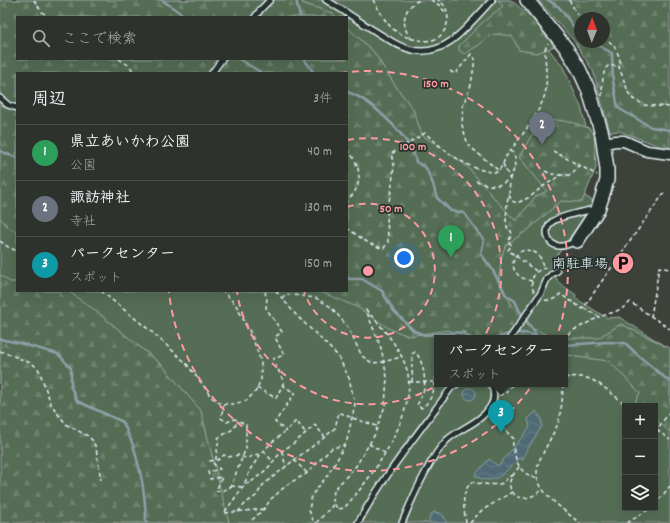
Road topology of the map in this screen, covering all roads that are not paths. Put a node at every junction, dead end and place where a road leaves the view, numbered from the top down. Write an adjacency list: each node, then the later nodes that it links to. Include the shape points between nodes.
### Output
1 (270, 0): 5 (lane)
2 (326, 0): 3 (lane, via 403,48 428,51 441,47 458,36)
3 (492, 0)
4 (527, 0): 10 (street, via 574,59 589,91)
5 (256, 16)
6 (221, 60): 7 (lane)
7 (213, 72)
8 (0, 98): 9 (lane)
9 (16, 108)
10 (603, 143): 11 (street, via 624,141 647,152); 12 (street, via 607,180)
11 (670, 154)
12 (598, 208): 13 (street); 13 (lane, via 566,216 549,224 547,236 553,245 560,247)
13 (576, 241)
14 (557, 271): 15 (lane, via 547,279 539,297)
15 (512, 335)
16 (452, 387): 18 (lane, via 383,481)
17 (492, 387): 19 (lane, via 494,397 485,414 447,440 434,455 411,499)
18 (358, 523)
19 (402, 523)

